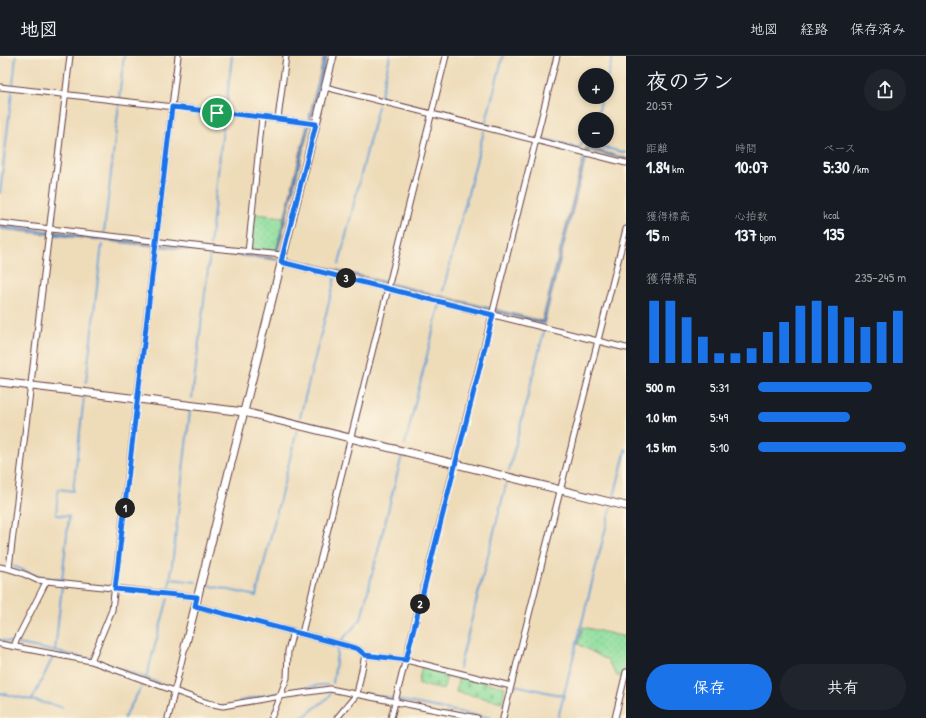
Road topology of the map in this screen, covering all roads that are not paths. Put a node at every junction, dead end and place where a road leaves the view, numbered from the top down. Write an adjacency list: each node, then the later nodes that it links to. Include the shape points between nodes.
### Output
1 (70, 56): 9 (street)
2 (178, 56): 10 (street)
3 (286, 56): 13 (street)
4 (333, 56): 8 (street)
5 (446, 56): 11 (street)
6 (557, 56): 15 (street)
7 (0, 87): 9 (street)
8 (325, 88): 11 (street); 14 (street)
9 (65, 94): 10 (street); 19 (street)
10 (172, 107): 12 (street); 20 (street)
11 (431, 115): 15 (street); 23 (street)
12 (262, 118): 13 (street); 21 (street)
13 (278, 119): 14 (street)
14 (311, 124): 22 (street)
15 (536, 141): 16 (street); 24 (street)
16 (626, 163)
17 (0, 223): 19 (street)
18 (626, 229): 25 (street)
19 (50, 232): 20 (street); 28 (street)
20 (156, 244): 21 (street); 29 (street)
21 (248, 252): 22 (street)
22 (282, 258): 23 (street); 30 (street)
23 (389, 286): 24 (street); 31 (street)
24 (493, 312): 25 (street); 32 (street)
25 (598, 341): 26 (street); 33 (street)
26 (626, 348)
27 (0, 382): 28 (street)
28 (31, 386): 29 (street); 36 (street)
29 (138, 399): 30 (street); 38 (street)
30 (244, 412): 31 (street); 39 (street)
31 (350, 438): 32 (street); 42 (street)
32 (455, 463): 33 (street); 48 (street)
33 (561, 490): 34 (street); 50 (street)
34 (626, 506)
35 (0, 567): 36 (street)
36 (9, 568): 37 (street)
37 (46, 582): 38 (street); 44 (street)
38 (115, 589): 39 (street); 47 (street, via 112,610)
39 (197, 597): 40 (street)
40 (195, 606): 41 (street); 45 (street)
41 (293, 631): 42 (street); 53 (street, via 288,651 287,678)
42 (302, 633): 46 (street, via 358,649)
43 (0, 644): 44 (street)
44 (15, 644): 47 (street)
45 (185, 647): 51 (street)
46 (365, 655): 48 (street); 52 (street)
47 (92, 659): 51 (street)
48 (406, 660): 50 (street); 54 (street)
49 (626, 672): 61 (street)
50 (511, 686): 60 (street)
51 (174, 691): 53 (street, via 223,706); 55 (street)
52 (357, 694): 53 (street, via 330,689); 54 (street); 57 (street)
53 (280, 696): 56 (street)
54 (396, 702): 58 (street); 59 (street)
55 (168, 718)
56 (271, 718)
57 (337, 718)
58 (392, 718)
59 (477, 718)
60 (503, 718)
61 (615, 718)

